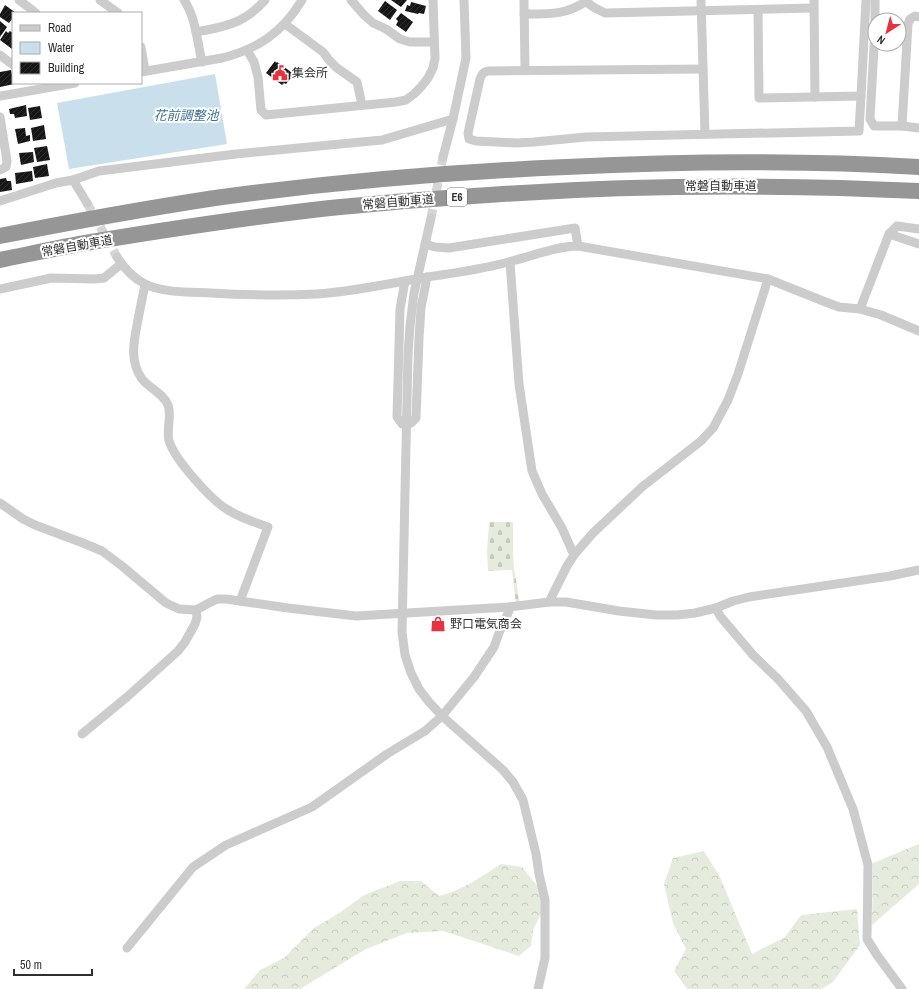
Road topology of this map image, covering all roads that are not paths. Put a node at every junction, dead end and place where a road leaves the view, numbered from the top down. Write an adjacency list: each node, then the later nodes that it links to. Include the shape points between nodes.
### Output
1 (19, 0): 17 (street)
2 (100, 0): 18 (street)
3 (184, 0): 22 (street)
4 (265, 0): 22 (street, via 240,20 220,28)
5 (302, 0): 21 (street)
6 (352, 0): 23 (street, via 373,23 400,39 410,42)
7 (433, 0): 23 (street)
8 (464, 0): 39 (street, via 466,58)
9 (524, 0): 19 (street)
10 (701, 0): 16 (street)
11 (866, 0): 35 (street)
12 (875, 0): 40 (street, via 870,119 874,126)
13 (587, 1): 16 (street, via 605,13); 19 (street, via 573,9 556,13)
14 (814, 4): 15 (street); 36 (street)
15 (758, 10): 16 (street); 36 (street, via 759,98)
16 (702, 11): 29 (street)
17 (35, 12)
18 (117, 12)
19 (524, 14): 30 (street)
20 (919, 17): 40 (street, via 910,19 908,24)
21 (285, 24): 24 (street, via 270,37); 37 (street, via 323,52 337,68 357,82)
22 (196, 32): 27 (street)
23 (434, 42): 37 (street, via 433,68 414,94 406,100)
24 (248, 50): 27 (street); 37 (street, via 258,77 261,110 266,115)
25 (0, 55): 28 (street)
26 (142, 60): 31 (street)
27 (202, 62): 31 (street)
28 (12, 64)
29 (703, 69): 30 (street); 42 (street)
30 (525, 70): 42 (street, via 488,71 482,74 468,133 469,139 517,143 586,137)
31 (143, 72)
32 (64, 84): 33 (street)
33 (22, 88): 34 (street)
34 (0, 96)
35 (861, 96): 36 (street); 42 (street, via 859,131)
36 (814, 97)
37 (362, 105)
38 (0, 117): 45 (street, via 7,160 6,166)
39 (453, 119): 43 (street); 46 (street, via 382,140 176,161 99,171)
40 (902, 126): 41 (street)
41 (919, 128)
42 (705, 134)
43 (443, 157)
44 (919, 167): 53 (highway, 常磐自動車道 / E6, via 719,162 436,174 215,198)
45 (0, 170)
46 (73, 180): 48 (street); 49 (street)
47 (919, 191): 57 (highway, 常磐自動車道 / E6, via 711,186 514,193 427,199 331,208 211,224 89,242)
48 (0, 201)
49 (87, 203)
50 (431, 218): 54 (street)
51 (919, 229): 52 (street, via 898,226)
52 (888, 234): 55 (street); 64 (street)
53 (0, 236)
54 (425, 244): 56 (street, via 449,248 575,228); 66 (street, via 412,307)
55 (919, 244)
56 (578, 246): 58 (street, via 567,246); 60 (street)
57 (0, 260)
58 (510, 262): 59 (street); 68 (street, via 519,384 532,471)
59 (427, 277): 61 (street, bridge); 66 (street, via 418,338 416,418)
60 (768, 279): 64 (street, via 823,301); 68 (street, via 731,393 713,428 696,446 642,487 593,533)
61 (405, 281): 62 (street, via 319,294 279,295 182,292); 66 (street, via 400,309 397,416 402,424)
62 (145, 284): 63 (street, via 119,261 104,278 51,278); 70 (street, via 134,344 134,358 142,378 168,405 169,440 174,452 213,498 228,510 268,527)
63 (0, 289)
64 (860, 309): 65 (street)
65 (919, 331)
66 (406, 424): 75 (street)
67 (0, 503): 74 (street, via 35,525 102,551 173,607)
68 (574, 555): 71 (street)
69 (919, 570): 73 (street, via 749,597)
70 (240, 601): 74 (street, via 217,600); 75 (street, via 356,616)
71 (550, 602): 72 (street); 73 (street, via 656,615 695,613)
72 (509, 608): 75 (street); 76 (street, via 494,647 474,677)
73 (716, 608): 80 (street, via 753,655 806,711 827,747 853,809 868,864 867,939)
74 (196, 610): 77 (street, via 195,624 178,651)
75 (402, 614): 76 (street, via 405,655 411,673 419,689)
76 (442, 716): 78 (street, via 425,731 387,754 312,807 226,845 193,867); 79 (street, via 503,770 523,800 545,900 545,958)
77 (82, 734)
78 (127, 948)
79 (538, 989)
80 (902, 989)

